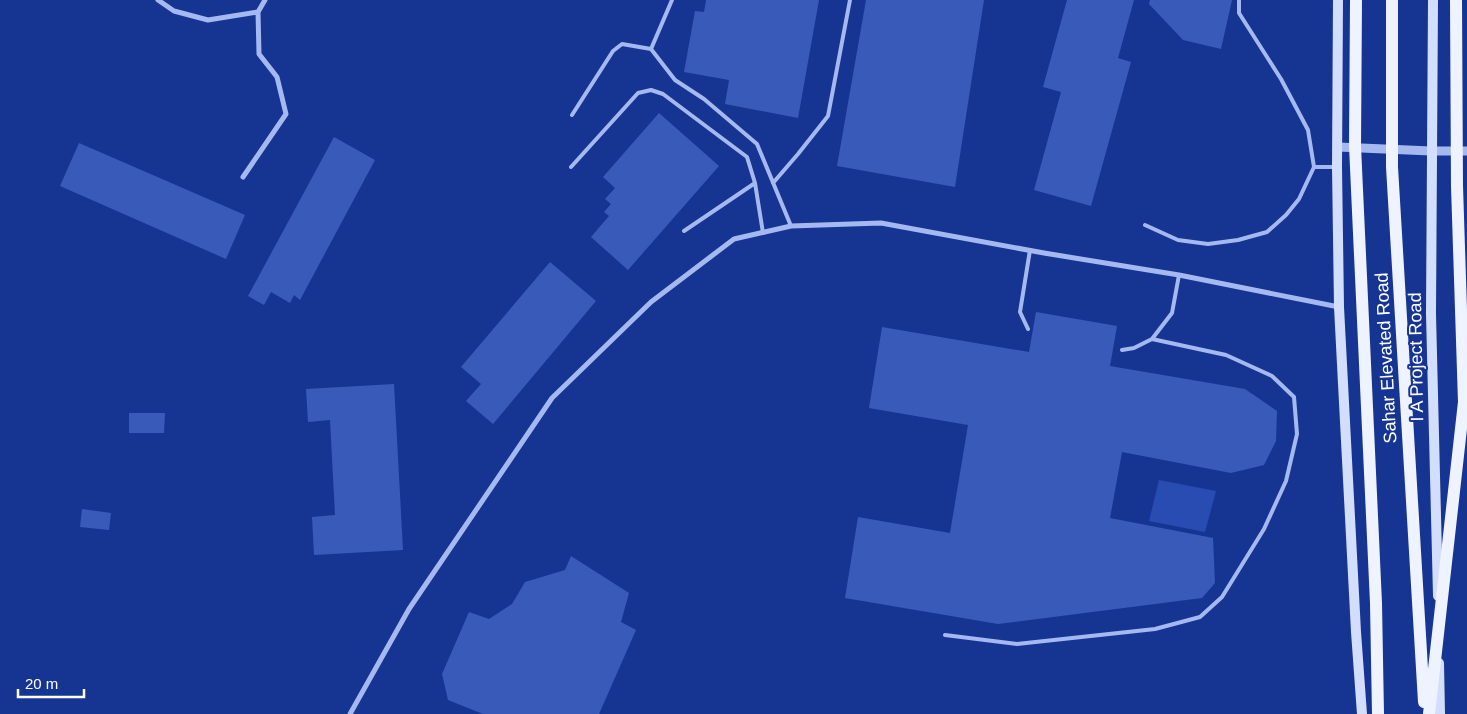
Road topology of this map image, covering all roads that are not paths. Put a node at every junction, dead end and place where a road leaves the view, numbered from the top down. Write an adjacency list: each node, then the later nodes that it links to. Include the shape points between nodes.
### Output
1 (158, 0): 11 (street, via 174,12 208,20)
2 (265, 0): 11 (street)
3 (672, 0): 12 (lane)
4 (850, 0): 22 (lane, via 828,116)
5 (1239, 0): 18 (lane, via 1239,12 1308,130)
6 (1338, 0): 14 (main road)
7 (1356, 0): 36 (main road, Sahar Elevated Road, bridge, via 1354,146)
8 (1392, 0): 37 (main road, Sahar Elevated Road, bridge, via 1392,167)
9 (1432, 0): 15 (main road, I A Project Road)
10 (1456, 0): 38 (main road, bridge, via 1464,402)
11 (258, 12): 20 (street, via 259,54 277,77 286,114)
12 (651, 49): 13 (lane, via 622,44 613,51); 22 (lane, via 675,80 704,99 757,144)
13 (572, 115)
14 (1338, 147): 15 (street); 19 (main road)
15 (1431, 151): 16 (street); 39 (main road, I A Project Road, via 1431,314)
16 (1467, 151)
17 (571, 167): 21 (lane, via 638,92 651,90 663,94 747,157)
18 (1314, 167): 19 (lane); 23 (lane, via 1299,199 1267,232 1208,244 1178,240)
19 (1337, 167): 29 (main road)
20 (243, 176)
21 (755, 183): 25 (lane); 26 (lane)
22 (773, 183): 24 (lane)
23 (1145, 225)
24 (791, 226): 26 (street); 27 (street, via 881,223)
25 (684, 231)
26 (763, 232): 34 (street, via 734,239 651,302 552,398 409,609)
27 (1030, 250): 28 (street); 30 (lane, via 1020,312)
28 (1179, 275): 29 (street); 31 (lane, via 1172,313)
29 (1339, 307): 35 (main road)
30 (1028, 330)
31 (1152, 339): 32 (lane); 33 (lane, via 1226,355 1272,376 1294,397 1297,434 1286,482 1264,529 1222,597 1200,617 1156,629 1017,644)
32 (1122, 350)
33 (945, 635)
34 (350, 714)
35 (1362, 714)
36 (1378, 714)
37 (1425, 714)
38 (1429, 714)
39 (1440, 714)

